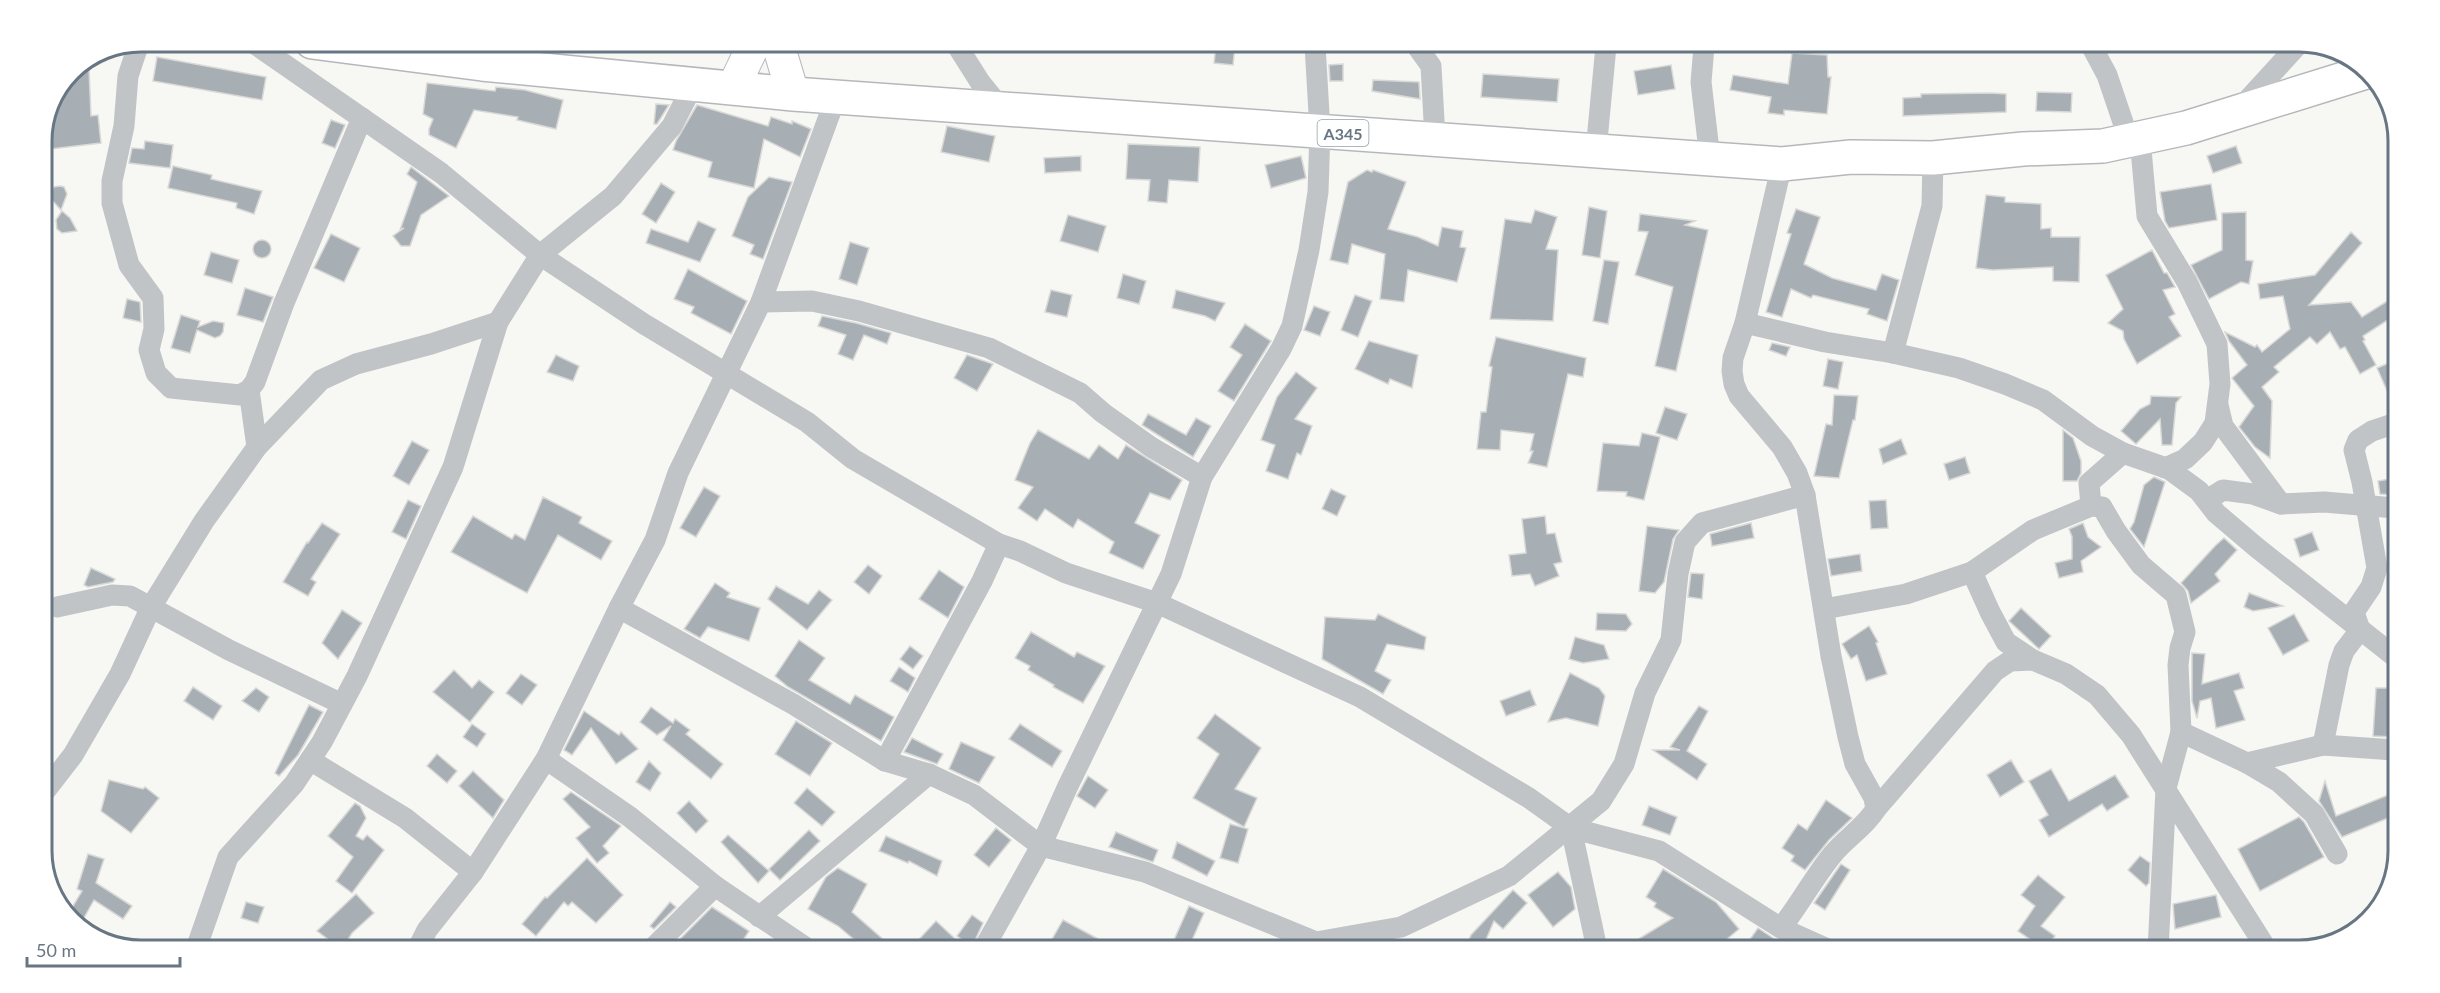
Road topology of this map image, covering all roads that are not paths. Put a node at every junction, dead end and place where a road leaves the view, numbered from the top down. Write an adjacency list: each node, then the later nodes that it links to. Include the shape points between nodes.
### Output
1 (266, 52): 21 (street)
2 (454, 52): 13 (highway, A345)
3 (750, 52): 16 (main road)
4 (780, 52): 17 (main road)
5 (961, 52): 19 (street)
6 (1315, 52): 22 (street)
7 (1421, 52): 23 (street, via 1431,66)
8 (1605, 52): 25 (street)
9 (1704, 52): 27 (street, via 1701,82)
10 (2095, 52): 24 (street)
11 (2291, 52): 20 (street)
12 (136, 53): 35 (street, via 128,76 112,203 129,266 153,298 154,329 149,350 156,373 171,388 240,394)
13 (482, 54): 15 (highway, A345)
14 (2357, 75): 20 (highway, A345)
15 (693, 85): 16 (highway, A345); 29 (street, via 672,126 613,196)
16 (733, 88): 17 (highway, A345)
17 (793, 94): 18 (highway, A345)
18 (836, 97): 19 (highway, A345); 30 (street)
19 (1001, 108): 22 (highway, A345)
20 (2235, 113): 24 (highway, A345)
21 (362, 118): 29 (street, via 441,173); 35 (street)
22 (1320, 131): 23 (highway, A345); 41 (street, via 1318,192 1292,326)
23 (1435, 139): 25 (highway, A345)
24 (2134, 139): 26 (highway, A345, via 2103,146); 36 (street, via 2147,216 2187,282 2217,344)
25 (1596, 151): 27 (highway, A345)
26 (1933, 158): 28 (highway, A345, via 1851,157); 33 (street, via 1932,206)
27 (1710, 159): 28 (highway, A345)
28 (1782, 164): 32 (street)
29 (540, 255): 31 (street); 34 (street)
30 (761, 302): 34 (street); 41 (street, via 821,303 989,348 1080,393 1151,447)
31 (498, 322): 38 (street, via 356,364 321,380); 58 (street, via 453,467)
32 (1745, 322): 33 (street, via 1825,342); 42 (street, via 1733,358 1734,384 1739,396 1782,447)
33 (1893, 353): 39 (street, via 1959,368 2043,400)
34 (727, 375): 48 (street, via 807,422 852,459); 53 (street, via 678,473 655,540)
35 (249, 390): 38 (street)
36 (2217, 405): 40 (street, via 2215,423 2203,442 2185,459); 44 (street, via 2223,426)
37 (2387, 426): 45 (street, via 2358,440 2354,450)
38 (257, 447): 52 (street, via 204,521)
39 (2123, 453): 40 (street); 46 (street, via 2089,483)
40 (2165, 468): 43 (street)
41 (1202, 477): 50 (street, via 1171,574)
42 (1805, 495): 54 (street); 70 (street, via 1702,523 1685,542 1671,640 1645,693 1624,764 1601,801)
43 (2207, 500): 44 (street, via 2223,490 2253,494); 55 (street, via 2256,548)
44 (2281, 504): 45 (street)
45 (2366, 505): 47 (street); 55 (street, via 2377,568 2371,587 2354,612)
46 (2091, 506): 49 (street, via 2033,530); 59 (street, via 2102,507 2141,565 2176,595 2186,632 2178,665)
47 (2388, 507)
48 (999, 544): 50 (street, via 1066,573); 64 (street)
49 (1972, 572): 54 (street, via 1906,594); 57 (street, via 2006,642)
50 (1157, 603): 70 (street, via 1360,697 1529,798); 71 (street)
51 (57, 607): 52 (street, via 121,594)
52 (151, 607): 58 (street); 67 (street, via 120,674 73,755)
53 (619, 608): 62 (street); 64 (street, via 793,704)
54 (1824, 609): 69 (street, via 1848,738 1855,765 1874,798)
55 (2360, 630): 56 (street); 60 (street, via 2339,665)
56 (2388, 651)
57 (2033, 660): 68 (street, via 2066,674 2097,695 2131,735); 69 (street, via 2010,661 1995,671)
58 (342, 704): 63 (street)
59 (2181, 732): 65 (street); 68 (street)
60 (2323, 745): 61 (street); 65 (street)
61 (2388, 750)
62 (546, 759): 73 (street); 74 (street, via 630,817)
63 (310, 760): 73 (street, via 405,818); 77 (street, via 294,784 228,857)
64 (885, 761): 66 (street)
65 (2247, 763): 72 (street, via 2279,782 2314,814)
66 (930, 774): 71 (street, via 974,795); 75 (street)
67 (53, 781)
68 (2166, 788): 85 (street); 86 (street)
69 (1876, 810): 76 (street, via 1833,854 1798,906)
70 (1570, 828): 76 (street, via 1659,851); 83 (street, via 1509,876 1401,927); 84 (street)
71 (1041, 846): 81 (street); 82 (street, via 1145,872)
72 (2337, 854)
73 (473, 872): 78 (street)
74 (715, 886): 75 (street); 79 (street)
75 (759, 917): 80 (street)
76 (1786, 936)
77 (199, 940)
78 (422, 940)
79 (661, 940)
80 (794, 940)
81 (988, 940)
82 (1301, 940)
83 (1342, 940)
84 (1595, 940)
85 (2159, 940)
86 (2261, 940)

